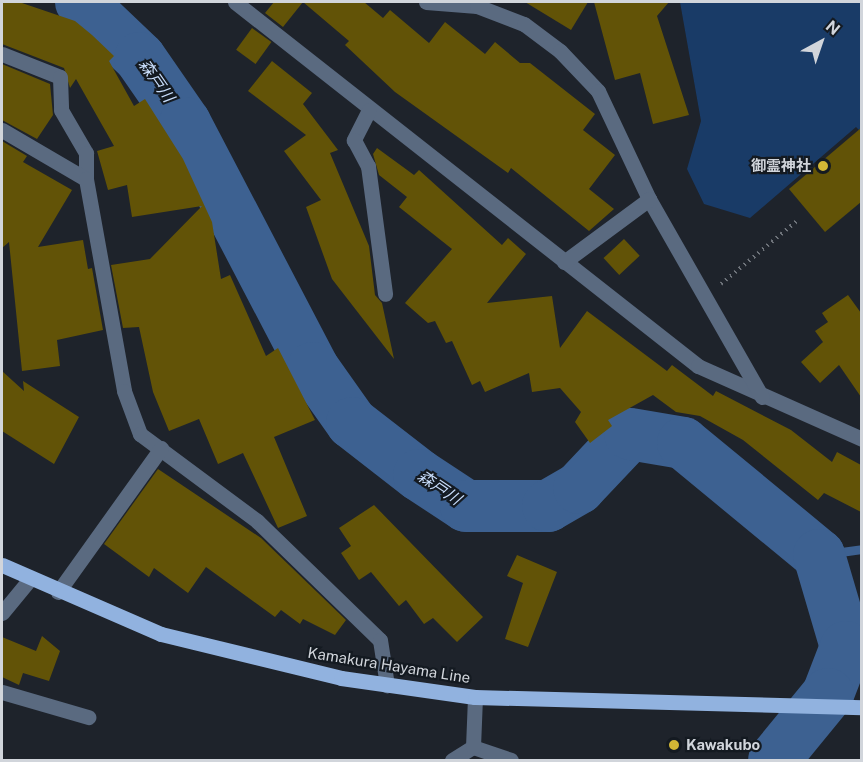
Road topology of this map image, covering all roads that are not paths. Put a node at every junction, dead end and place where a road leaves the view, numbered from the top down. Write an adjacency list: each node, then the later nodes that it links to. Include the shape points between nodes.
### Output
1 (235, 2): 4 (street)
2 (426, 2): 7 (street, via 477,6 524,24 560,51 598,91)
3 (2, 54): 6 (street, via 60,77 61,110 86,153)
4 (369, 110): 8 (street); 9 (street, via 354,140 368,166)
5 (2, 130): 6 (street)
6 (86, 179): 12 (street, via 124,391 140,434)
7 (649, 199): 8 (street); 10 (street)
8 (564, 262): 10 (street, via 698,366)
9 (386, 294)
10 (762, 397): 11 (street)
11 (861, 440)
12 (161, 448): 15 (street); 17 (street, via 257,521 380,640)
13 (2, 565): 14 (main road, Kamakura Hayama Line)
14 (30, 579): 15 (main road, Kamakura Hayama Line); 16 (street)
15 (58, 592): 17 (main road, Kamakura Hayama Line, via 231,655)
16 (2, 613)
17 (387, 685): 19 (main road, Kamakura Hayama Line)
18 (2, 692): 21 (street)
19 (475, 696): 20 (main road, Kamakura Hayama Line); 22 (street)
20 (861, 707)
21 (88, 717)
22 (473, 747): 23 (street); 24 (street)
23 (452, 760)
24 (511, 760)

